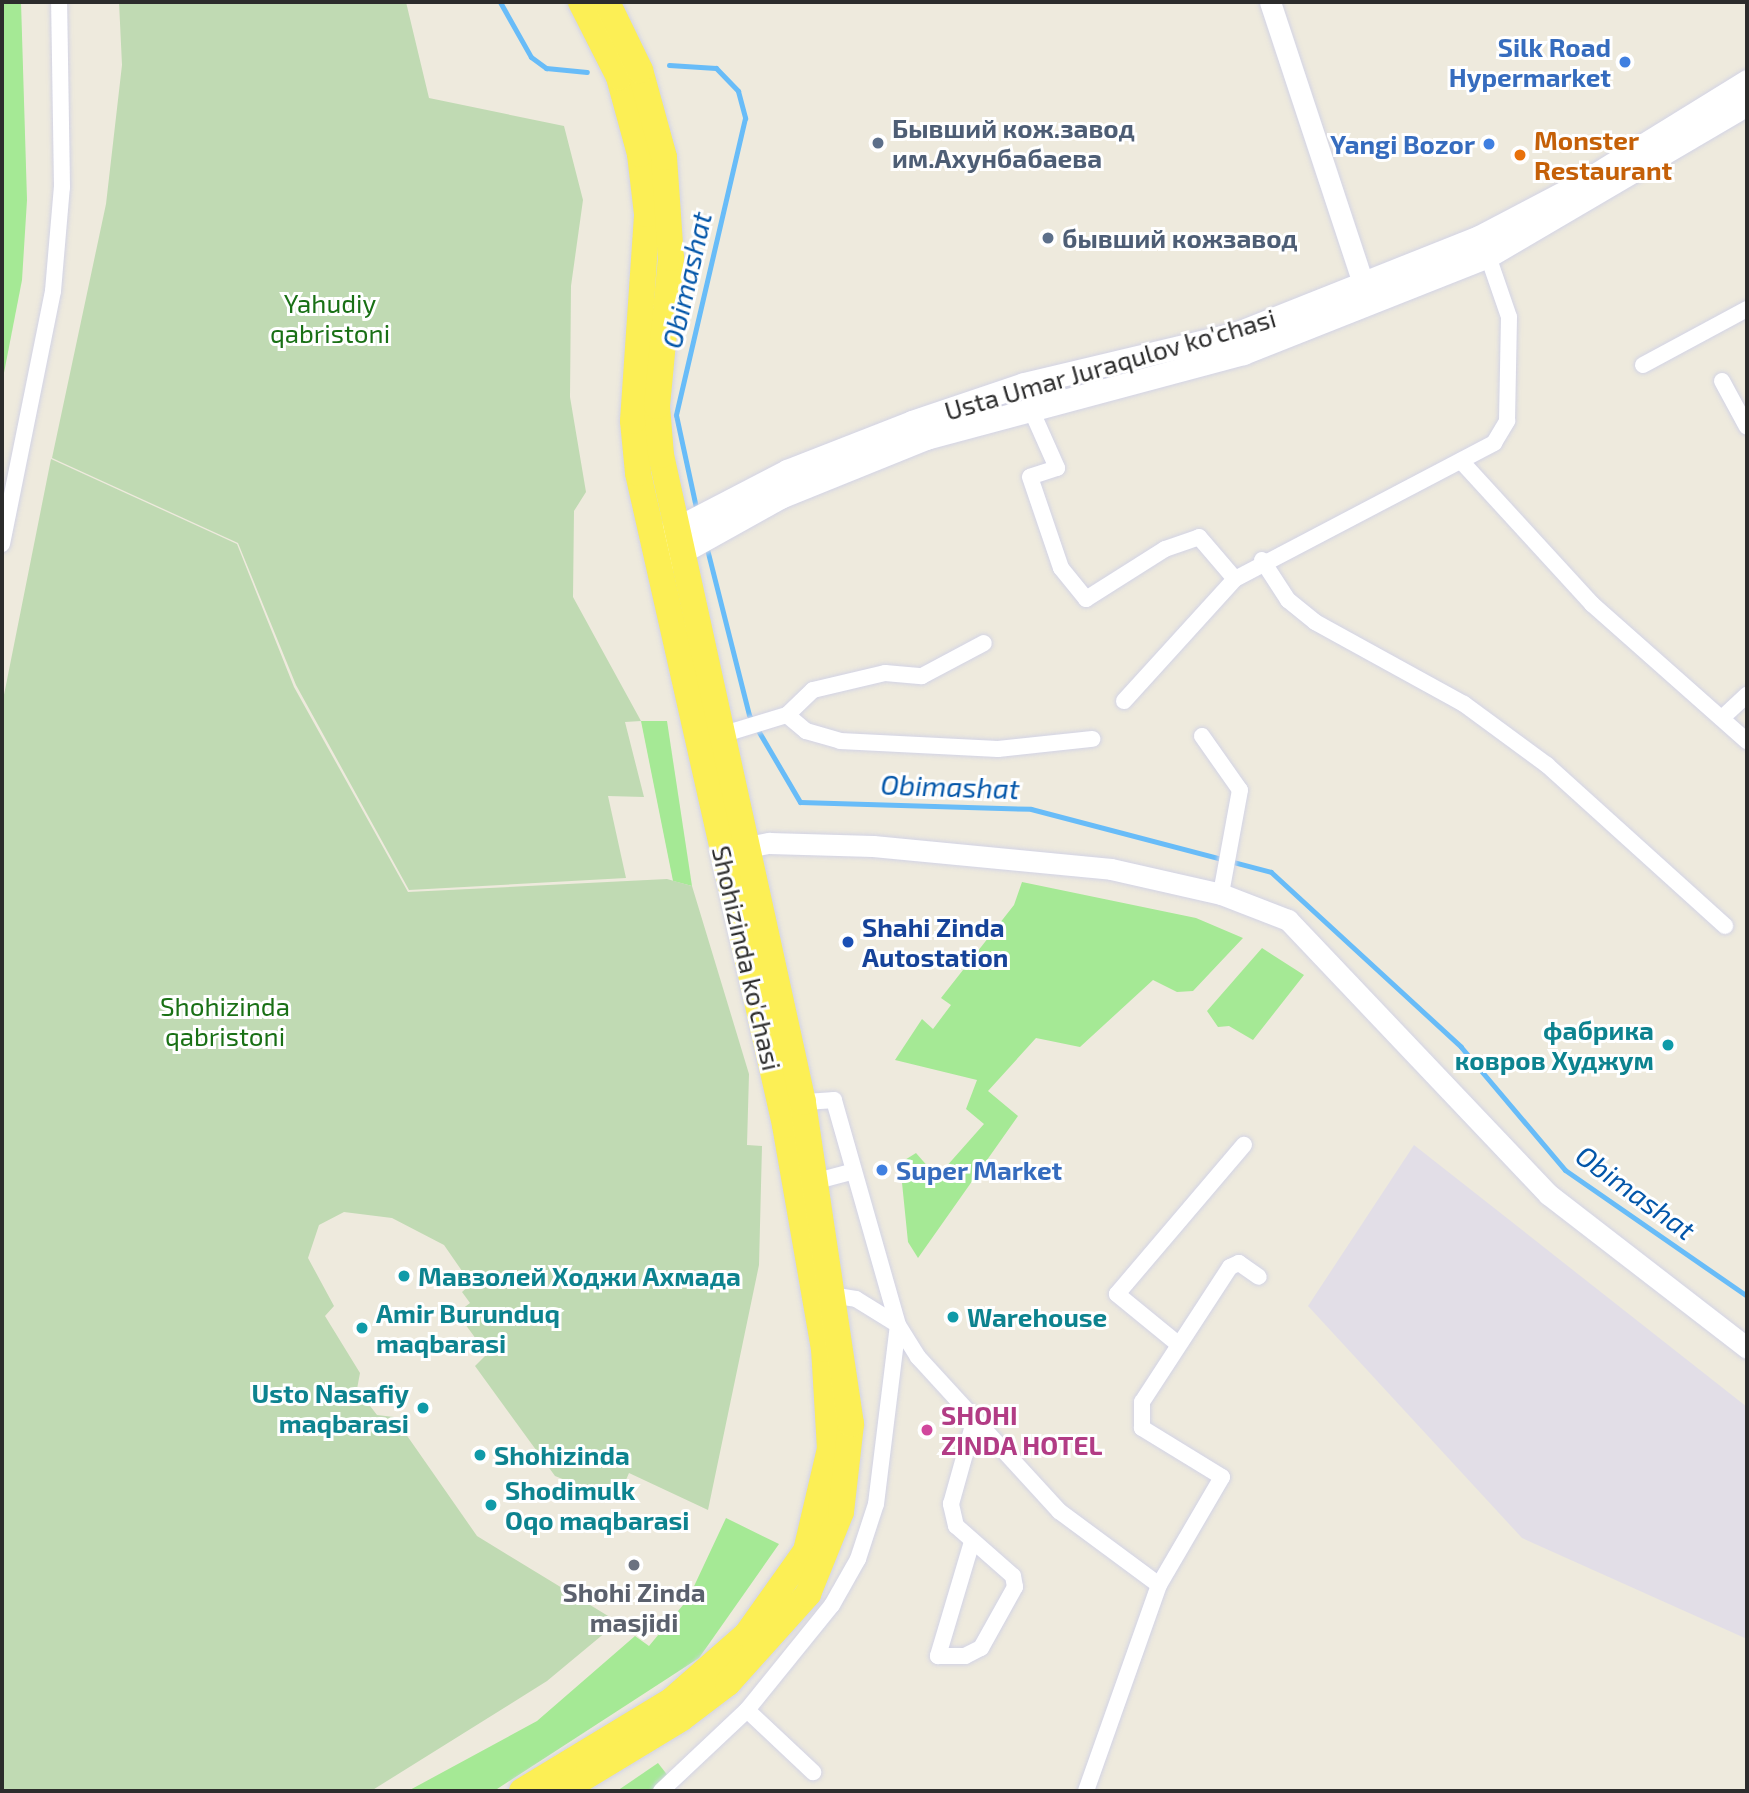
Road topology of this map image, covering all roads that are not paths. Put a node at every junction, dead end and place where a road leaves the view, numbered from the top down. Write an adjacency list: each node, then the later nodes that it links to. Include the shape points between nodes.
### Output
1 (59, 2): 15 (street, via 62,187 53,291)
2 (581, 2): 16 (main road, Shohizinda ko'chasi, via 619,77 640,154 647,215 633,421)
3 (607, 2): 16 (main road, Shohizinda ko'chasi, via 650,100 670,195 671,258 657,406)
4 (1270, 2): 8 (street)
5 (1747, 81): 8 (main road, Usta Umar Juraqulov ko'chasi, via 1582,183)
6 (1747, 104): 7 (main road, Usta Umar Juraqulov ko'chasi)
7 (1488, 256): 8 (main road, Usta Umar Juraqulov ko'chasi); 14 (street, via 1509,317 1507,421 1494,443)
8 (1367, 295): 12 (main road, Usta Umar Juraqulov ko'chasi, via 1243,353); 16 (main road, Usta Umar Juraqulov ko'chasi, via 1238,334 1024,384 912,422 787,471)
9 (1747, 309): 10 (street)
10 (1643, 365)
11 (1722, 381): 13 (street)
12 (1029, 405): 16 (main road, Usta Umar Juraqulov ko'chasi, via 780,497); 18 (street, via 1057,468 1030,477 1060,568 1086,599 1165,549 1199,537)
13 (1747, 427)
14 (1461, 461): 17 (street); 23 (street, via 1592,604)
15 (2, 544)
16 (667, 547): 24 (main road, Shohizinda ko'chasi); 28 (main road, Shohizinda ko'chasi)
17 (1262, 560): 18 (street); 30 (street, via 1288,600 1315,622 1464,704 1547,765)
18 (1236, 579): 21 (street)
19 (984, 643): 22 (street, via 922,676 885,673 813,690)
20 (1747, 695): 23 (street)
21 (1124, 701)
22 (782, 717): 24 (street); 26 (street, via 806,731 840,741 999,749)
23 (1722, 718): 27 (street)
24 (733, 733): 28 (main road, Shohizinda ko'chasi)
25 (1202, 736): 29 (street, via 1240,790)
26 (1092, 738)
27 (1747, 741)
28 (735, 849): 29 (street, via 873,846 1018,859 1111,869); 31 (main road, Shohizinda ko'chasi); 45 (main road, Shohizinda ko'chasi, via 824,1349 830,1424 825,1488 794,1573 730,1653 672,1700)
29 (1221, 894): 39 (street, via 1288,920 1548,1194)
30 (1725, 926)
31 (803, 1102): 33 (street, via 834,1100); 34 (main road, Shohizinda ko'chasi)
32 (1244, 1145): 38 (street, via 1117,1294)
33 (854, 1171): 34 (street); 37 (street)
34 (817, 1181): 36 (main road, Shohizinda ko'chasi)
35 (1259, 1277): 38 (street, via 1239,1263 1230,1267)
36 (836, 1296): 37 (street, via 856,1299); 46 (main road, Shohizinda ko'chasi, via 851,1452 835,1532 808,1594 728,1682 682,1718)
37 (898, 1325): 40 (street); 43 (street, via 876,1504 858,1559 832,1605)
38 (1178, 1344): 42 (street, via 1138,1416 1142,1428 1222,1477)
39 (1747, 1348)
40 (975, 1418): 41 (street, via 951,1504 956,1526); 42 (street, via 1059,1511)
41 (971, 1545): 41 (street, via 953,1606 938,1656 965,1656 981,1648 1012,1597 1013,1576)
42 (1159, 1586): 48 (street)
43 (747, 1710): 44 (street); 47 (street)
44 (813, 1772)
45 (522, 1791)
46 (562, 1791)
47 (661, 1791)
48 (1086, 1791)

